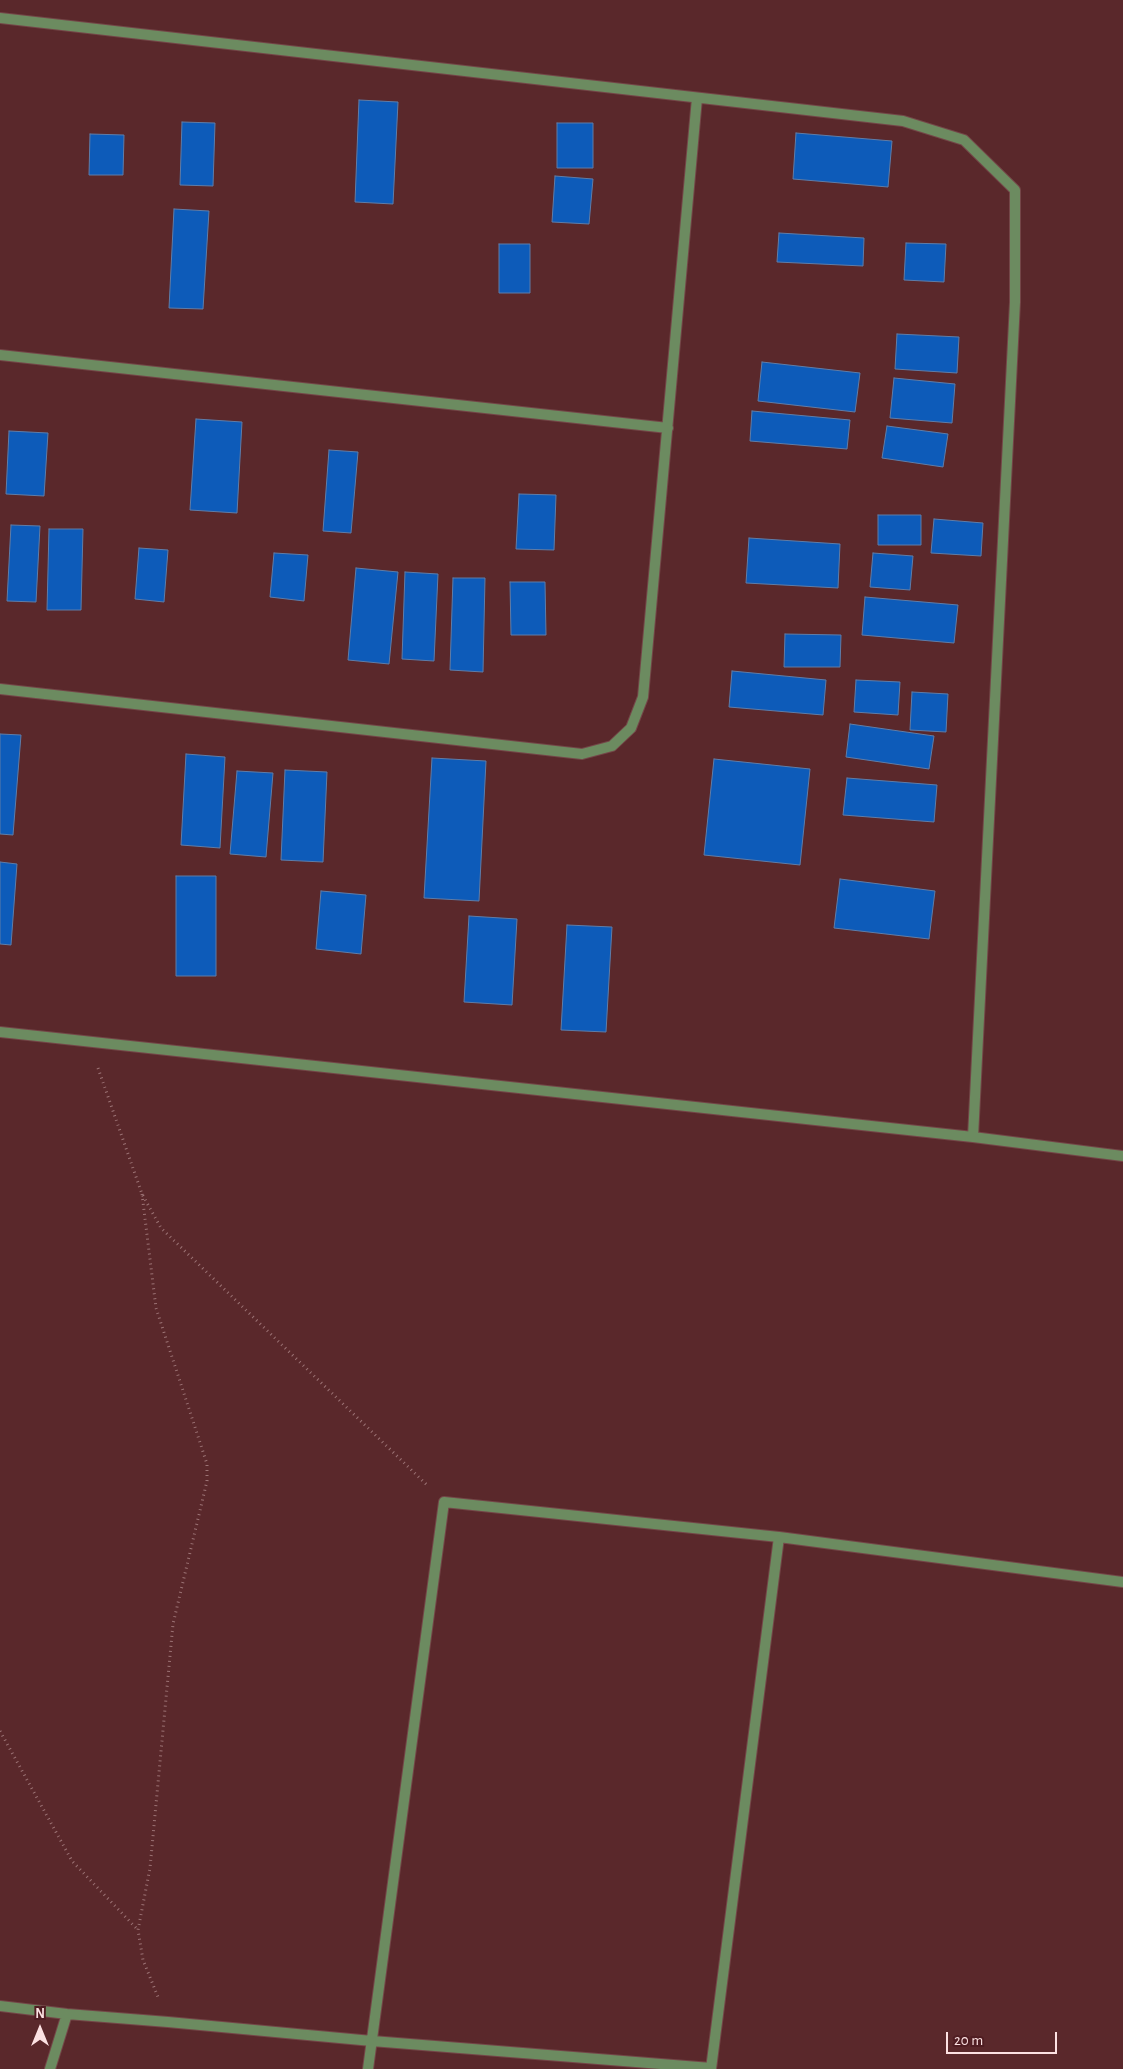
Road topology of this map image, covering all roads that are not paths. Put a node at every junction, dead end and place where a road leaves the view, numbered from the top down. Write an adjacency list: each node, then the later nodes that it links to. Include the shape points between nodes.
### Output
1 (0, 18): 2 (street)
2 (698, 98): 4 (street); 7 (street, via 903,121 964,140 1015,190 1015,302)
3 (0, 355): 4 (street)
4 (668, 428): 5 (street, via 643,697 631,728 612,746 582,754)
5 (0, 689)
6 (0, 1032): 7 (street)
7 (973, 1137): 8 (street)
8 (1123, 1156)
9 (778, 1537): 10 (street); 13 (street, via 444,1502); 16 (street)
10 (1123, 1582)
11 (0, 2006): 12 (street)
12 (67, 2014): 13 (street); 14 (street)
13 (372, 2041): 15 (street); 16 (street)
14 (50, 2069)
15 (368, 2069)
16 (711, 2069)

